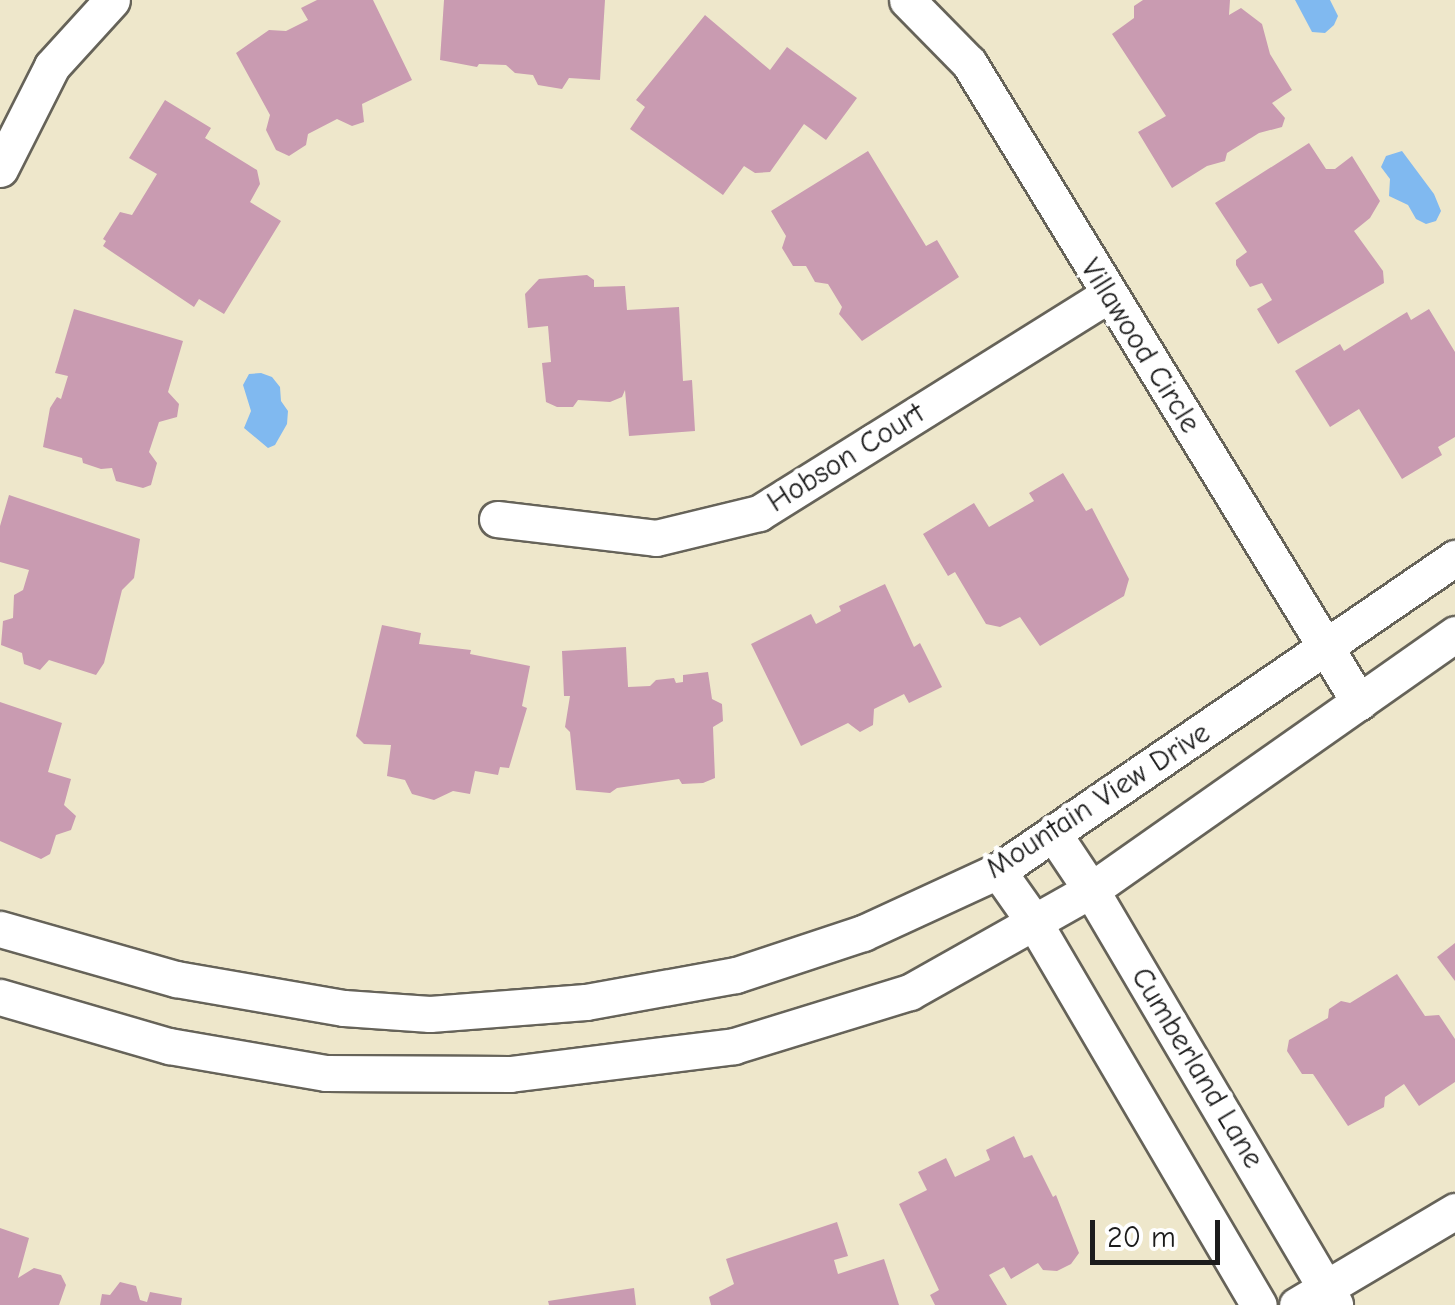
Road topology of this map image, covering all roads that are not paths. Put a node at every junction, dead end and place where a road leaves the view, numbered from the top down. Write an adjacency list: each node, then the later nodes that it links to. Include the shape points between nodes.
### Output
1 (112, 0): 3 (street, via 52,66)
2 (907, 0): 4 (street, Villawood Circle, via 968,63)
3 (0, 169)
4 (1108, 295): 5 (street, Hobson Court, via 758,512 656,538); 8 (street, Villawood Circle)
5 (497, 518)
6 (1455, 558): 8 (street, Mountain View Drive)
7 (1455, 634): 9 (street)
8 (1327, 649): 9 (street, Villawood Circle); 10 (street, Mountain View Drive)
9 (1359, 702): 12 (street)
10 (1053, 834): 11 (street, Mountain View Drive); 12 (street, Cumberland Lane)
11 (998, 871): 13 (street); 14 (street, Mountain View Drive, via 863,933 736,975 586,1002 430,1014 344,1008 176,980)
12 (1091, 890): 13 (street); 17 (street, Cumberland Lane)
13 (1034, 922): 15 (street, via 910,992 734,1046 510,1074 326,1072 169,1046); 18 (street)
14 (0, 929)
15 (0, 996)
16 (1455, 1212): 17 (street)
17 (1320, 1300)
18 (1258, 1305)

